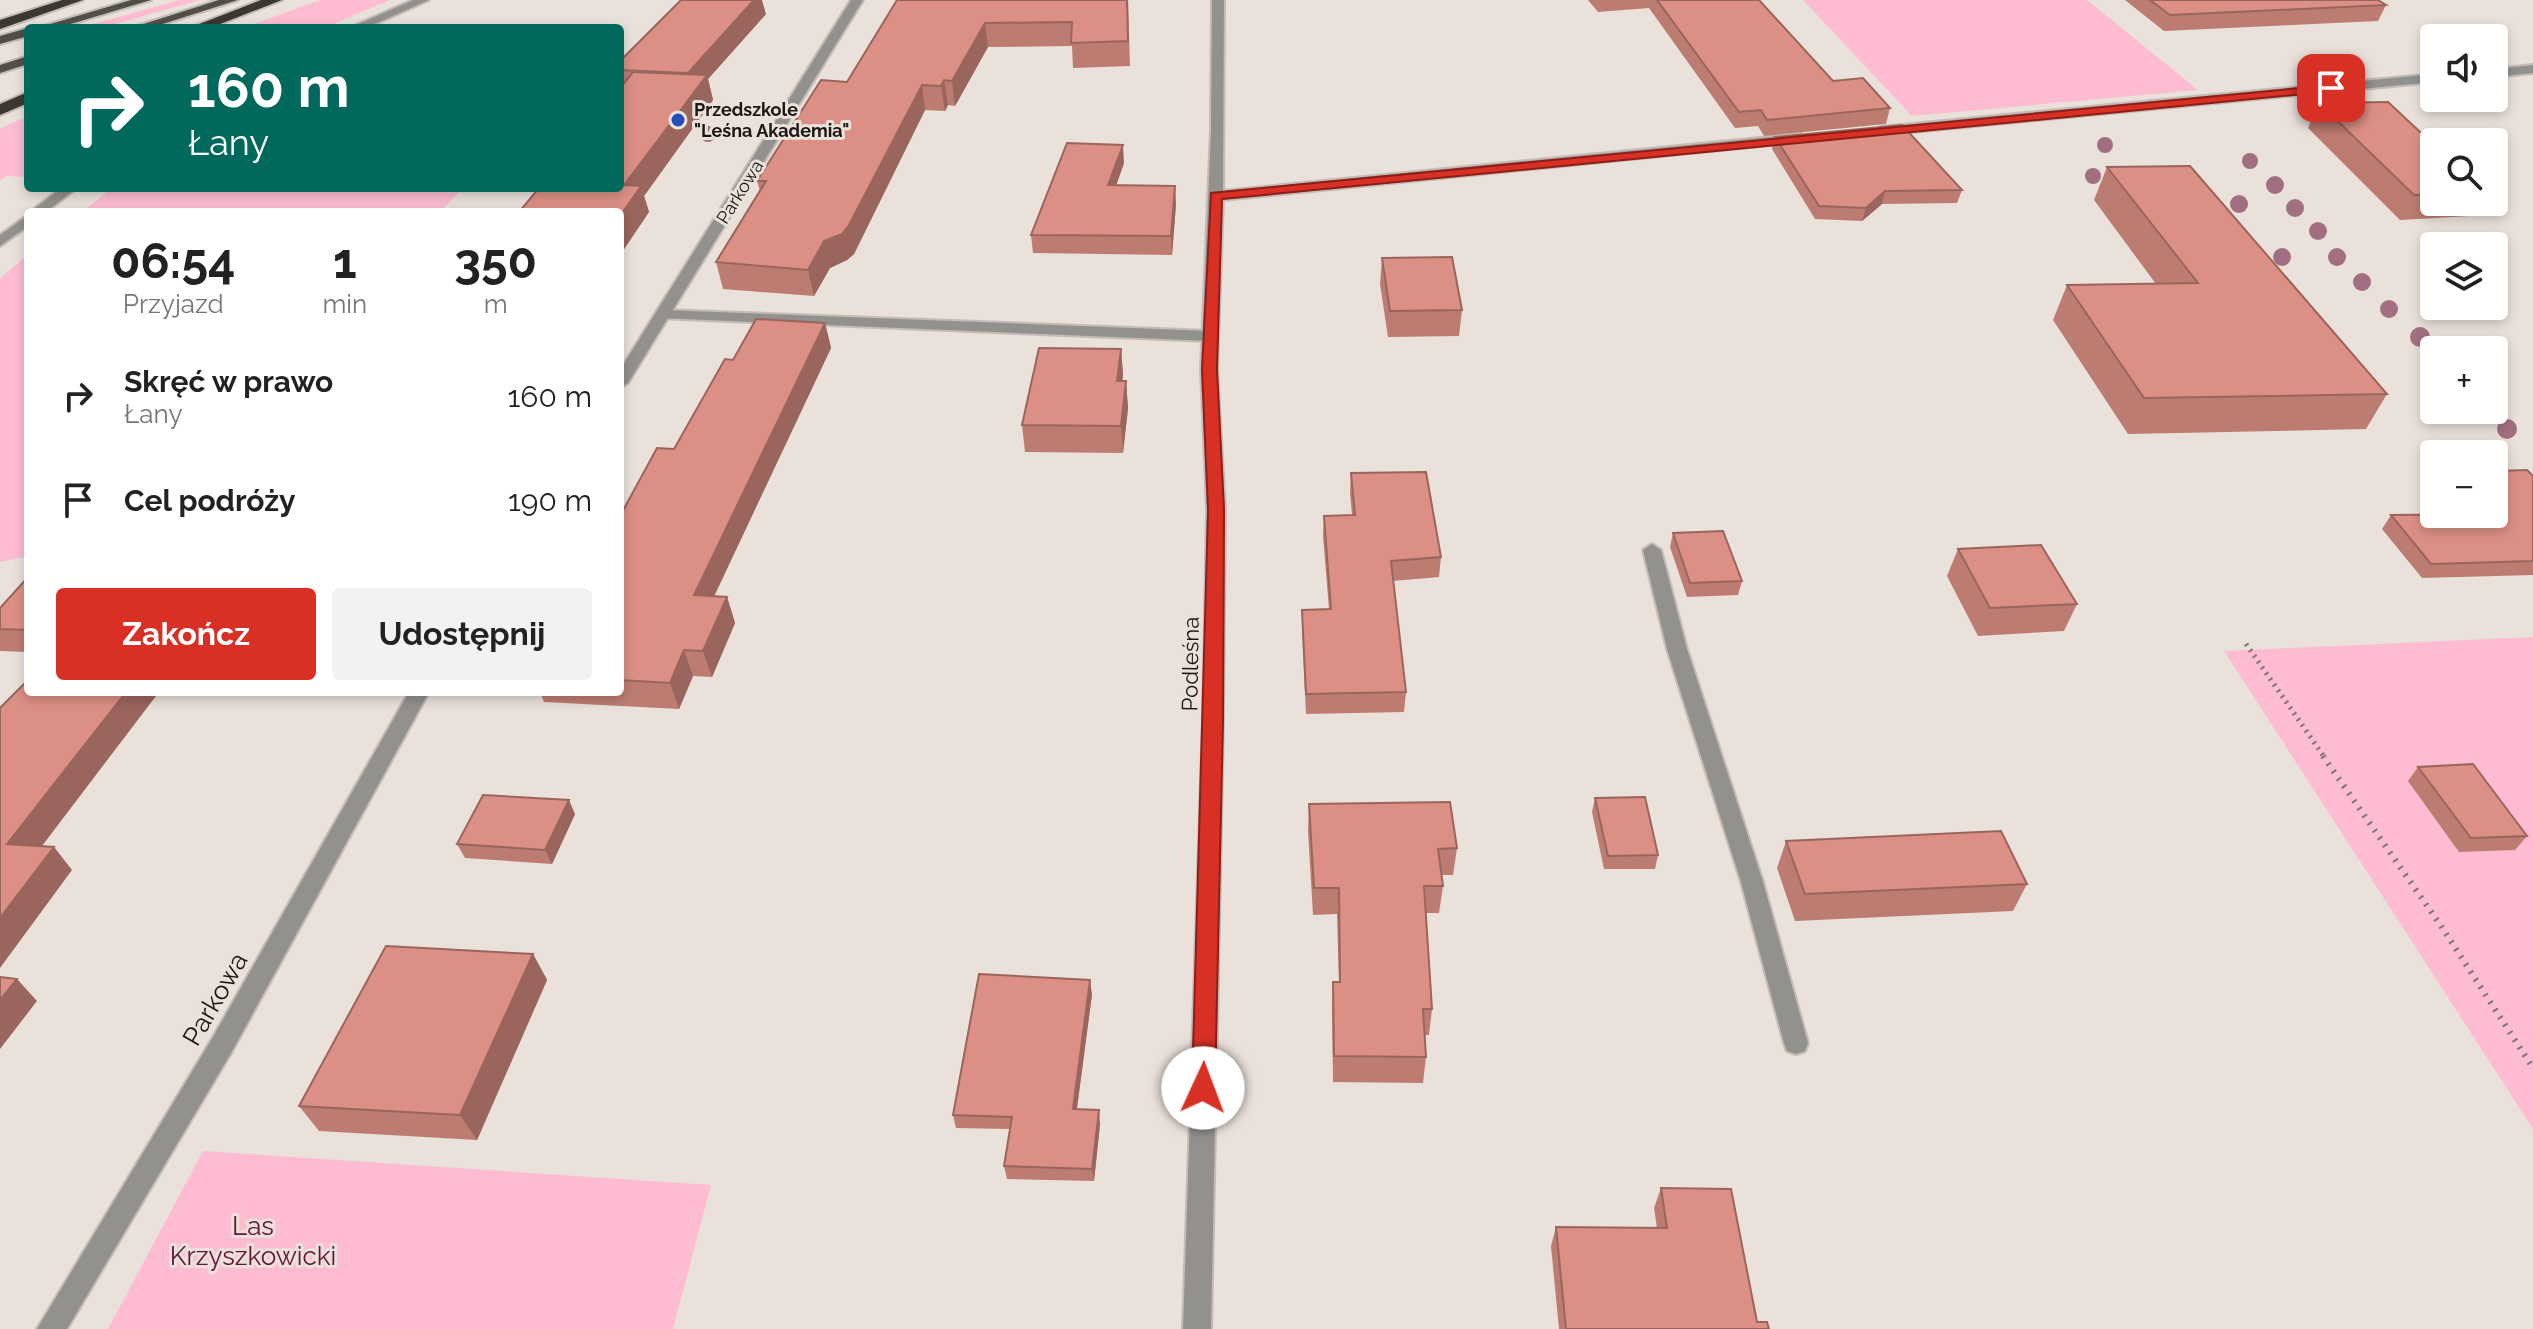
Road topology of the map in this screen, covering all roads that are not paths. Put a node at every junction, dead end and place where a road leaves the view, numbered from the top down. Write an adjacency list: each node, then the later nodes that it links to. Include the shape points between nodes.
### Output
1 (76, 0): 12 (highway)
2 (145, 0): 8 (main road)
3 (232, 0): 9 (main road)
4 (275, 0): 10 (highway)
5 (423, 0): 11 (street)
6 (857, 0): 29 (street, Parkowa)
7 (1218, 0): 25 (street, Podleśna)
8 (58, 24)
9 (151, 24)
10 (207, 24)
11 (365, 24)
12 (0, 25)
13 (24, 33): 14 (main road)
14 (0, 40)
15 (24, 61): 16 (main road)
16 (0, 69)
17 (2533, 69): 18 (street)
18 (2508, 72)
19 (2420, 79): 22 (street)
20 (24, 99): 21 (highway)
21 (0, 110)
22 (1863, 132)
23 (1818, 136): 25 (street)
24 (64, 192): 26 (street)
25 (1216, 196): 30 (street, Podleśna)
26 (42, 208)
27 (24, 222): 28 (street)
28 (0, 242)
29 (664, 315): 30 (street); 31 (street, Parkowa)
30 (1210, 336): 36 (street, Podleśna, via 1216,510)
31 (624, 377)
32 (1652, 550): 34 (street)
33 (417, 696): 35 (street, Parkowa, via 222,1045)
34 (1796, 1043)
35 (51, 1329)
36 (1197, 1329)

